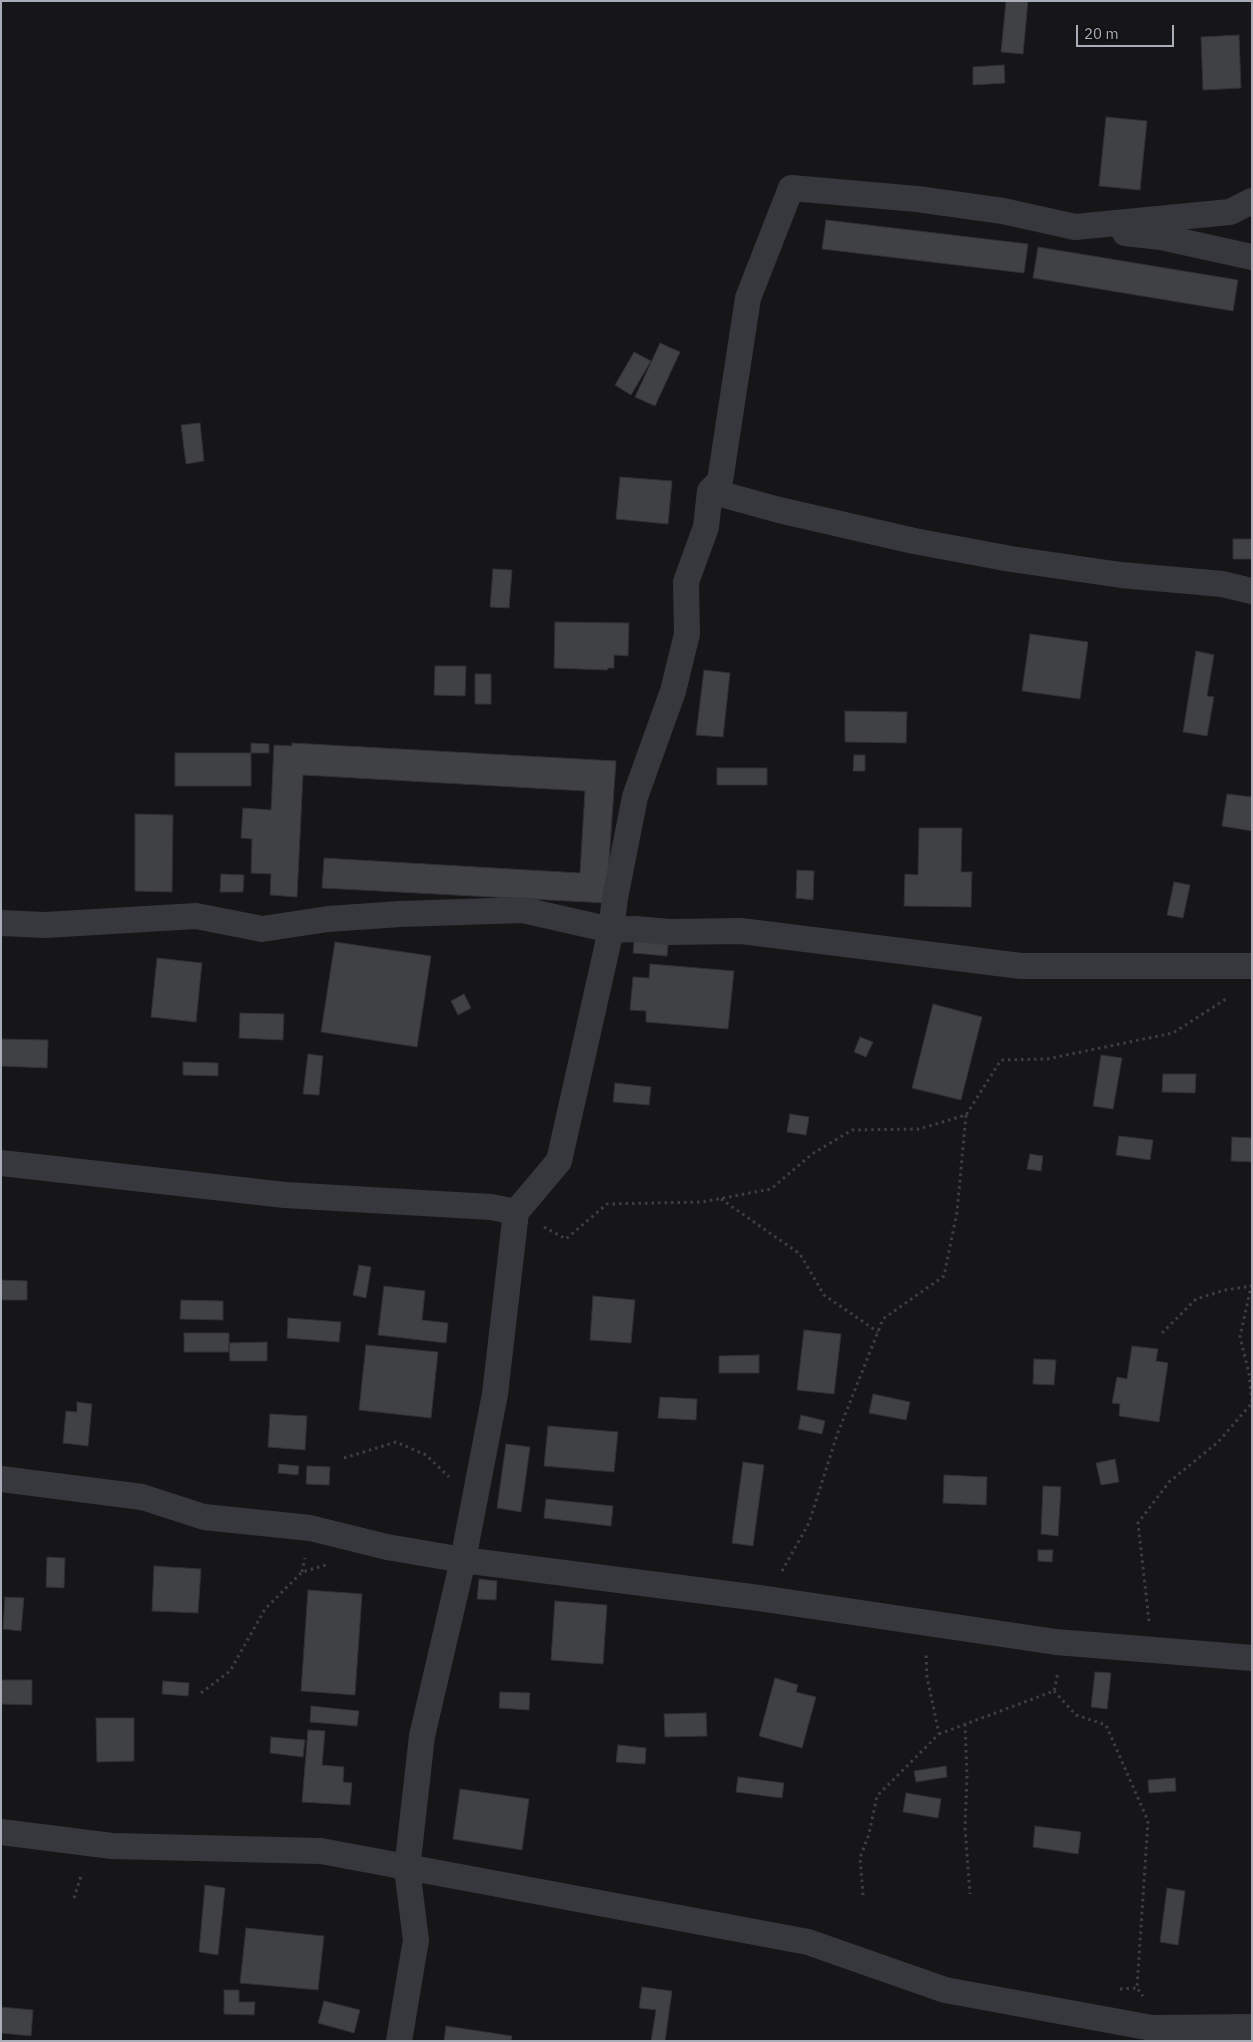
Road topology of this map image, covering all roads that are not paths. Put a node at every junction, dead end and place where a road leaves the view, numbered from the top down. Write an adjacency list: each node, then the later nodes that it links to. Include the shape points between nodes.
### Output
1 (1252, 201): 2 (street, via 1230,212)
2 (1075, 227): 3 (street, via 1161,237); 4 (street, via 1003,210 791,188 748,298 720,481)
3 (1252, 257)
4 (710, 491): 5 (street, via 914,541 1121,575 1222,584); 7 (street, via 706,527 686,582 687,634 673,691 635,797)
5 (1252, 591)
6 (1, 923): 7 (street, via 44,925 196,916 262,929 382,915 523,910)
7 (611, 930): 8 (street, via 741,931 1021,966); 10 (street, via 559,1161)
8 (1252, 966)
9 (1, 1163): 10 (street, via 285,1195 491,1207)
10 (516, 1212): 12 (street, via 495,1394)
11 (1, 1479): 12 (street, via 142,1497 204,1517 310,1528 387,1547)
12 (463, 1560): 13 (street, via 759,1598 1056,1642); 15 (street, via 422,1736)
13 (1252, 1658)
14 (1, 1832): 15 (street, via 112,1846 321,1851)
15 (407, 1869): 16 (street, via 808,1942 945,1990 1152,2028); 17 (street, via 416,1940)
16 (1252, 2027)
17 (399, 2041)

